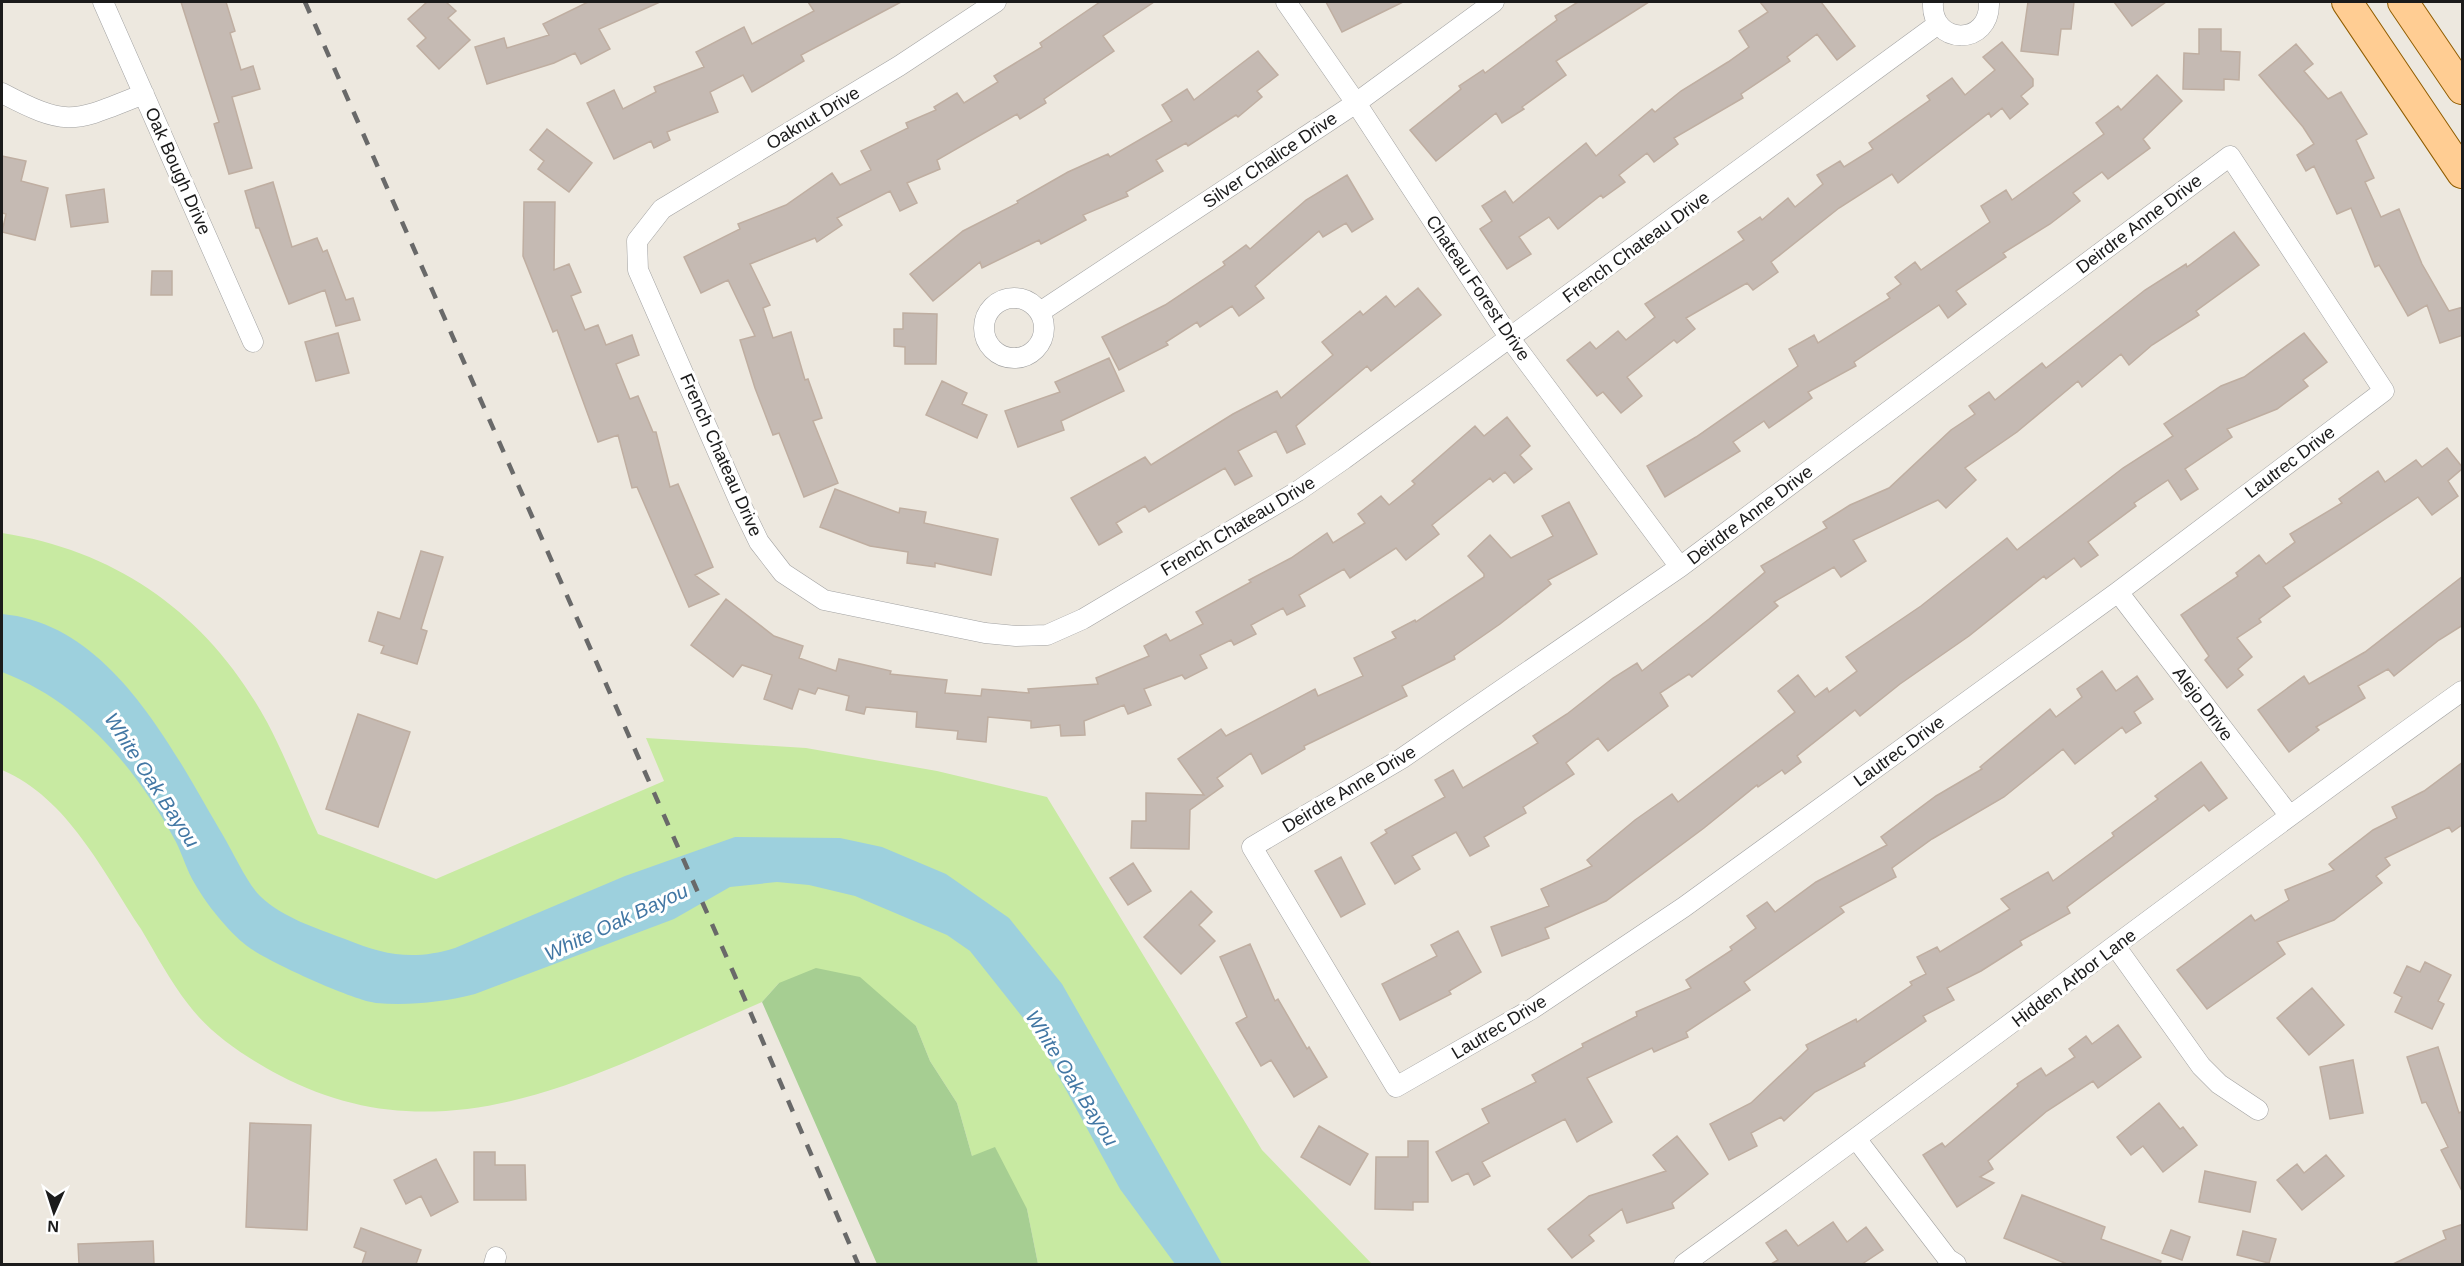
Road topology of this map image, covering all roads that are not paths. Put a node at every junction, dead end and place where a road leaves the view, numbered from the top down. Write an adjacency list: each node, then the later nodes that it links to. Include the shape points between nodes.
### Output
1 (103, 2): 13 (street, Oak Bough Drive)
2 (996, 2): 17 (street, Oaknut Drive, via 899,66 662,209)
3 (1286, 2): 14 (street, Chateau Forest Drive)
4 (1494, 2): 14 (street, Silver Chalice Drive)
5 (1933, 2): 9 (street)
6 (1989, 2): 9 (street, via 1986,22 1968,35 1946,32)
7 (2347, 2): 11 (main road)
8 (2403, 2): 10 (main road)
9 (1938, 24): 19 (street, French Chateau Drive)
10 (2455, 77): 11 (main road)
11 (2399, 79): 16 (main road)
12 (2, 93): 13 (street, via 38,112 63,119 86,117)
13 (144, 94): 20 (street, Oak Bough Drive)
14 (1356, 103): 18 (street, Silver Chalice Drive); 19 (street, Chateau Forest Drive)
15 (2230, 156): 21 (street, Deirdre Anne Drive); 22 (street, Lautrec Drive, via 2384,391)
16 (2463, 173)
17 (637, 241): 19 (street, French Chateau Drive, via 638,270 759,542 783,573 824,600 996,634 1047,635 1083,619 1298,491)
18 (1040, 312)
19 (1511, 340): 21 (street, Chateau Forest Drive)
20 (253, 342)
21 (1680, 567): 25 (street, Deirdre Anne Drive, via 1401,759)
22 (2118, 592): 24 (street, Alejo Drive); 25 (street, Lautrec Drive, via 1684,907 1532,1009 1396,1087)
23 (2463, 691): 24 (street, Hidden Arbor Lane)
24 (2289, 815): 26 (street, Hidden Arbor Lane)
25 (1252, 847)
26 (2116, 948): 27 (street, via 2201,1066 2219,1084); 28 (street, Hidden Arbor Lane)
27 (2258, 1110)
28 (1857, 1140): 29 (street, Hidden Arbor Lane); 30 (street)
29 (1684, 1264)
30 (1956, 1264)

